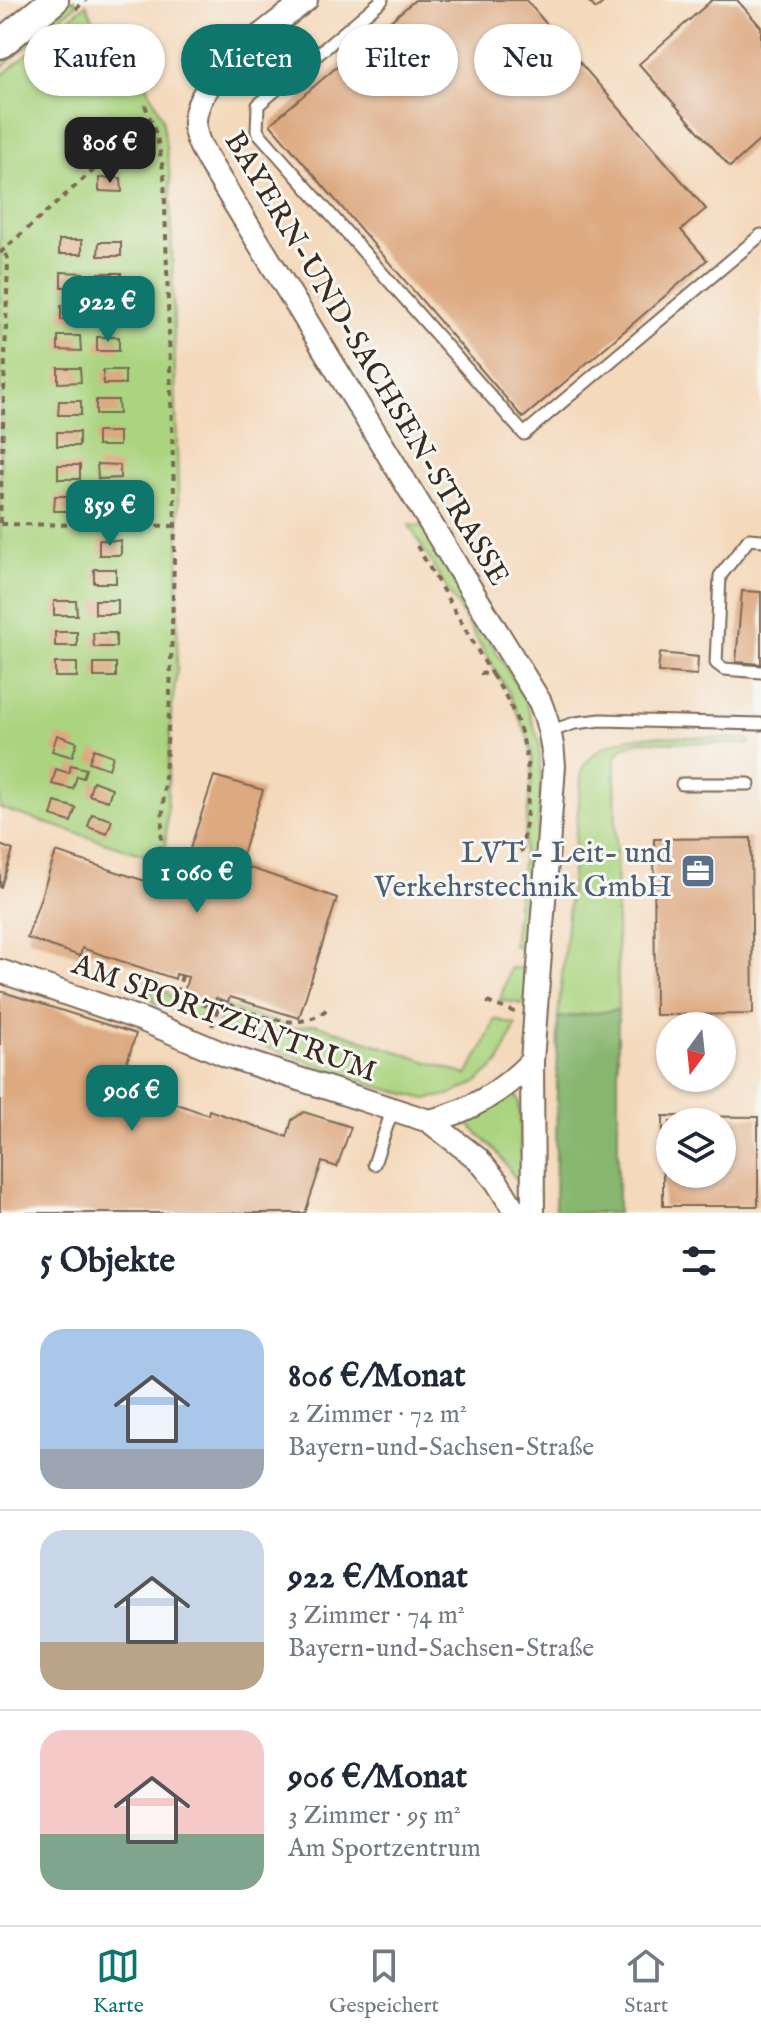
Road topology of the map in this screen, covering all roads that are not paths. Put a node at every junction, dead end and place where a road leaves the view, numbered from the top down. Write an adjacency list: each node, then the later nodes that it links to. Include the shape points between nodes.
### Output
1 (54, 0): 4 (street)
2 (306, 0): 9 (street, BAYERN-UND-SACHSEN-STRASSE, via 217,75 199,102 197,138 540,702)
3 (377, 2): 5 (lane, via 258,105 257,131 524,434)
4 (0, 44)
5 (761, 235)
6 (761, 540): 7 (lane, via 749,539 720,576 716,663 724,669)
7 (761, 672)
8 (761, 724): 9 (lane, via 601,720)
9 (551, 731): 13 (street, BAYERN-UND-SACHSEN-STRASSE, via 554,766)
10 (682, 784): 11 (lane)
11 (749, 784)
12 (0, 971): 14 (street, AM SPORTZENTRUM)
13 (532, 1061): 15 (street, via 483,1100); 18 (street, BAYERN-UND-SACHSEN-STRASSE)
14 (392, 1111): 15 (street, AM SPORTZENTRUM); 16 (lane)
15 (429, 1121): 17 (street, AM SPORTZENTRUM, via 478,1159)
16 (374, 1164)
17 (516, 1213)
18 (533, 1213)

